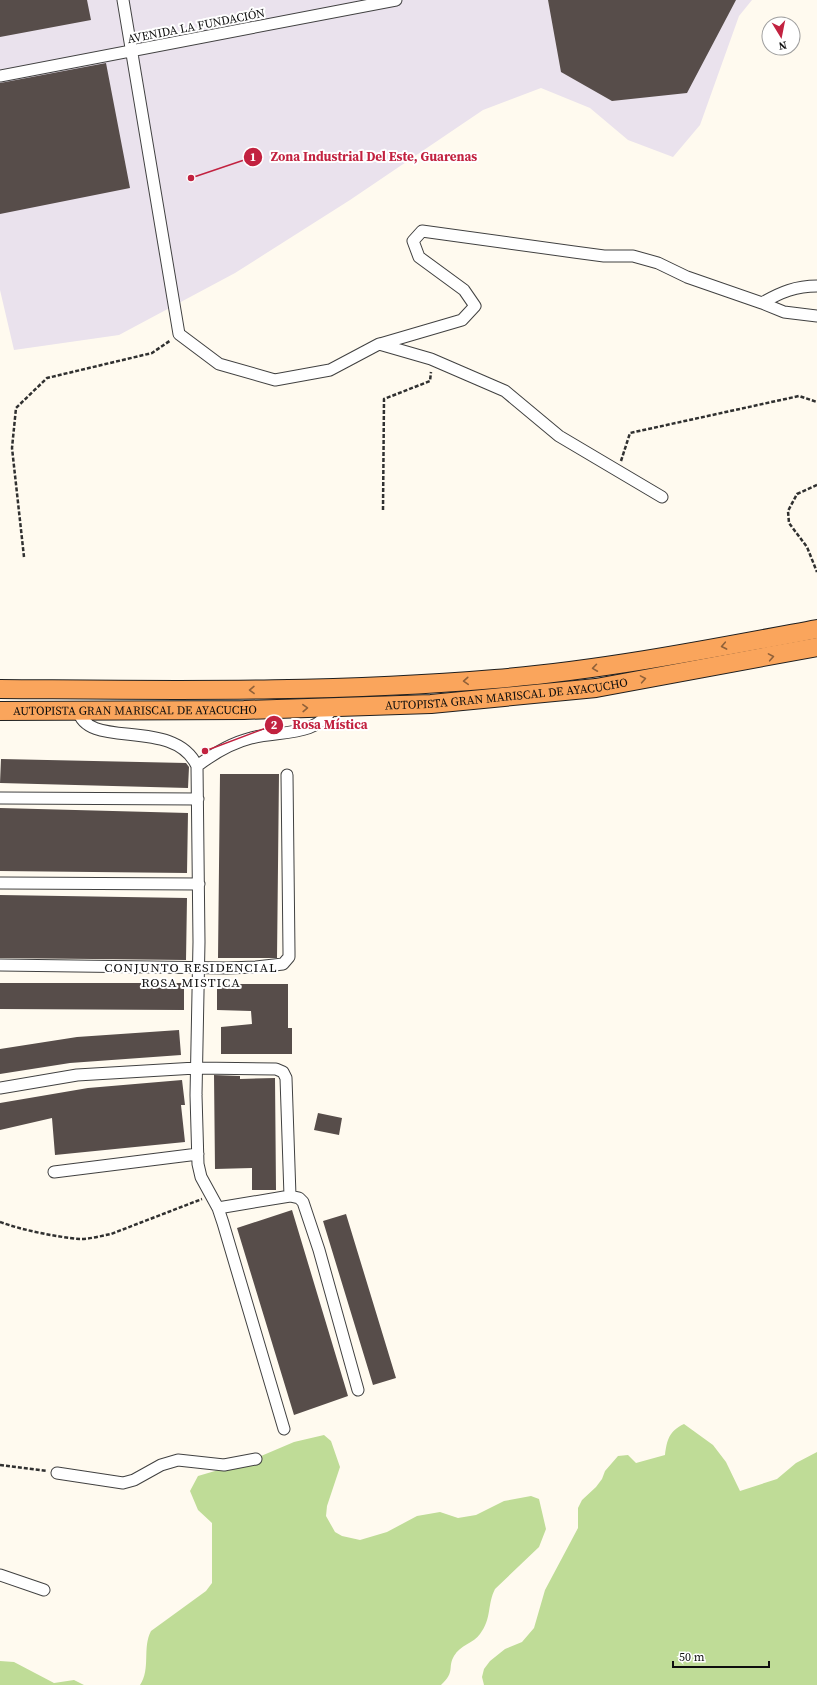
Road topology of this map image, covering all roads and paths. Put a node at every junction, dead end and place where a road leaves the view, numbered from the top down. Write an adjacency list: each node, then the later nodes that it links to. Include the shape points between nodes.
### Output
1 (123, 0): 3 (street)
2 (396, 0): 3 (street, AVENIDA LA FUNDACIÓN)
3 (133, 51): 4 (street, AVENIDA LA FUNDACIÓN); 8 (street)
4 (0, 76)
5 (817, 286): 6 (street, via 802,286 782,291)
6 (762, 303): 7 (street, via 784,312); 9 (street, via 633,256 604,256 422,231 412,241 419,257 464,290 475,306 462,320)
7 (817, 316)
8 (179, 334): 9 (street, via 219,364 275,380 330,370); 16 (path, via 152,353 48,378 16,408 12,448)
9 (379, 344): 10 (street)
10 (431, 359): 12 (street, via 505,391 559,436); 15 (path, via 430,381 384,399)
11 (817, 402): 12 (path, via 799,396 630,433)
12 (618, 471): 14 (street)
13 (817, 485): 17 (path, via 797,494 788,511 789,523 807,547)
14 (662, 497)
15 (384, 510)
16 (24, 557)
17 (817, 572)
18 (817, 629): 20 (highway, AUTOPISTA GRAN MARISCAL DE AYACUCHO, one-way to 20, via 657,659 496,679 344,689)
19 (817, 647): 21 (highway, AUTOPISTA GRAN MARISCAL DE AYACUCHO, one-way to 19, via 431,704 596,688)
20 (0, 689)
21 (332, 707): 22 (highway, AUTOPISTA GRAN MARISCAL DE AYACUCHO, one-way to 21); 24 (street, via 325,719 313,727 250,738 216,752)
22 (78, 710): 23 (highway, AUTOPISTA GRAN MARISCAL DE AYACUCHO); 24 (street, via 83,722 91,728 158,738 189,753)
23 (0, 711)
24 (197, 766): 27 (street)
25 (287, 775): 31 (street, via 289,957 283,964 275,966)
26 (0, 798): 27 (street)
27 (198, 799): 29 (street)
28 (0, 882): 29 (street)
29 (198, 884): 31 (street)
30 (0, 965): 31 (street)
31 (199, 966): 32 (street)
32 (196, 1068): 33 (street, via 77,1075); 34 (street); 37 (street, via 276,1069 286,1076)
33 (0, 1088)
34 (198, 1154): 35 (street); 36 (street, via 199,1171)
35 (54, 1172)
36 (211, 1194): 38 (street); 39 (path, via 170,1212 97,1238 80,1239)
37 (290, 1196): 38 (street); 40 (street, via 299,1198 305,1206)
38 (218, 1208): 41 (street)
39 (0, 1222)
40 (358, 1390)
41 (284, 1429)
42 (256, 1459): 44 (street, via 224,1465 178,1460 123,1483)
43 (0, 1465): 44 (path)
44 (57, 1473)
45 (0, 1575): 46 (street)
46 (44, 1590)

